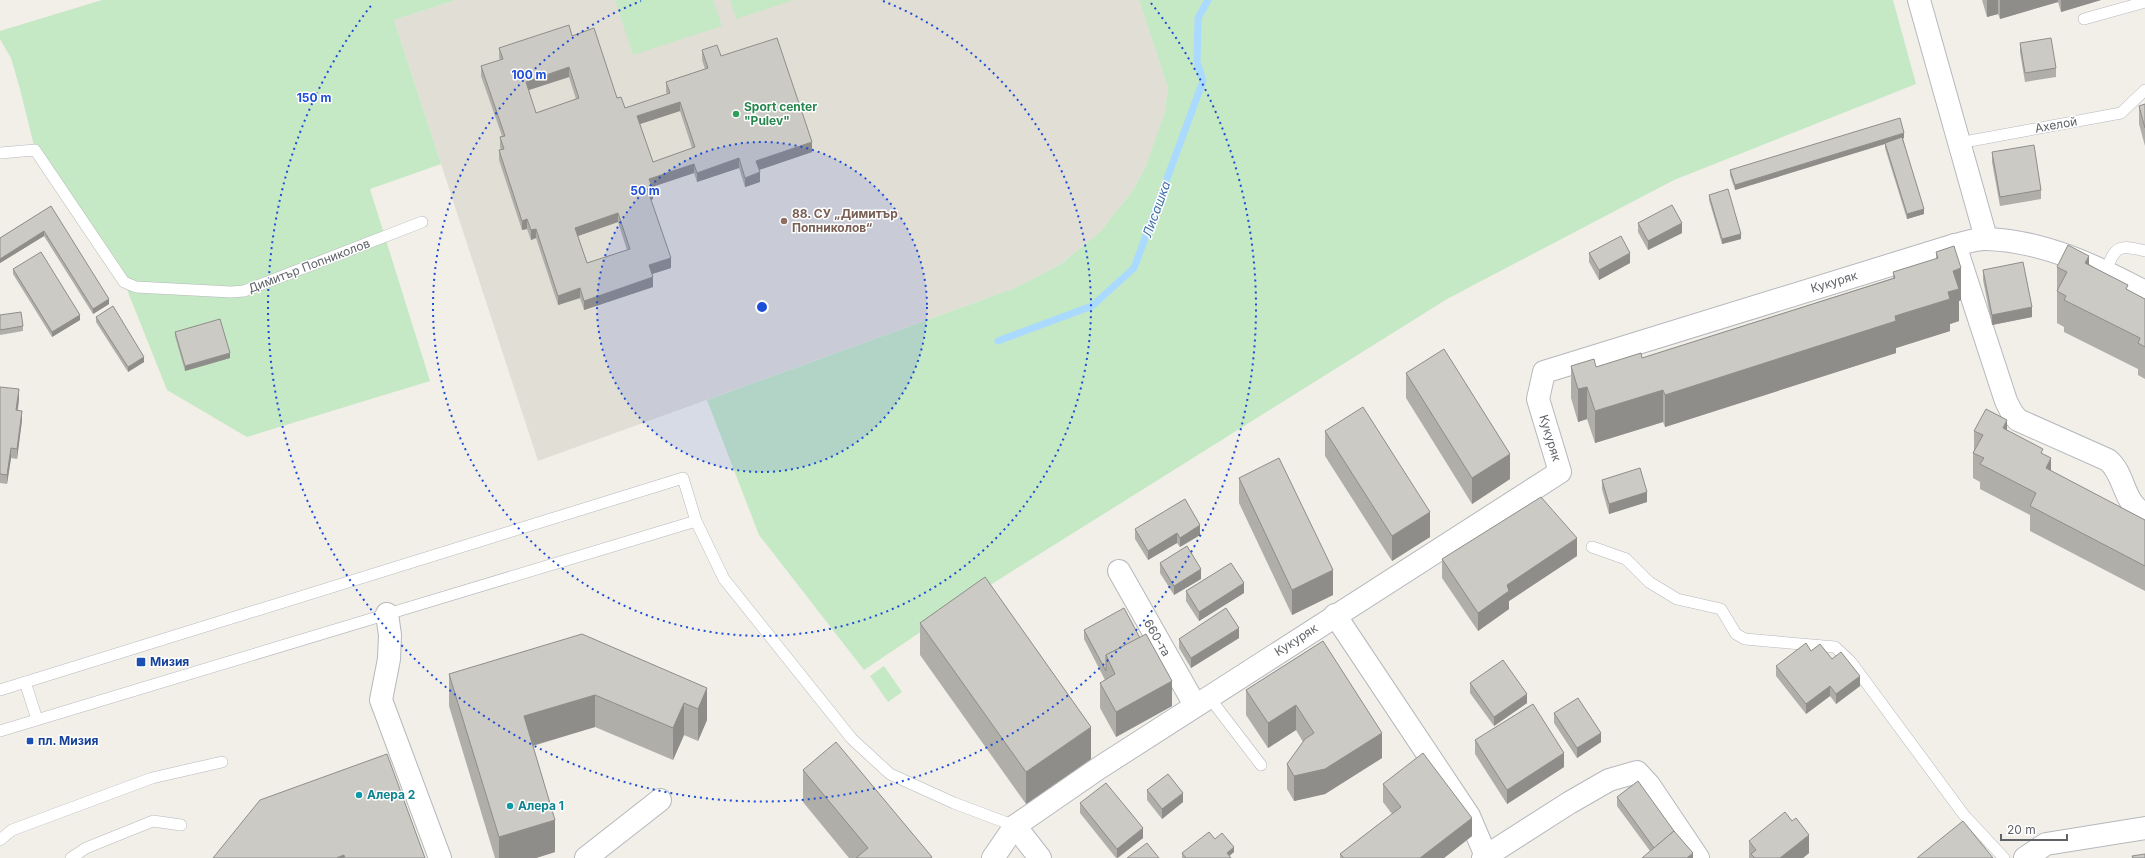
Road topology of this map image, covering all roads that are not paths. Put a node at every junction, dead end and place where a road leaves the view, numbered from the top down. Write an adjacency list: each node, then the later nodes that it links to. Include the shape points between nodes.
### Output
1 (1919, 0): 5 (street)
2 (2145, 2): 3 (lane)
3 (2084, 19)
4 (2145, 90): 5 (lane, Ахелой, via 2121,113)
5 (1959, 142): 8 (street)
6 (0, 153): 7 (lane, Димитър Попниколов, via 35,150 124,282 136,287 244,291)
7 (422, 222)
8 (1986, 238): 9 (street, Кукуряк); 11 (street, Кукуряк, via 2034,244)
9 (1955, 245): 13 (street, via 2006,402 2012,412 2018,420 2108,460 2117,470 2134,507); 18 (street, Кукуряк, via 1544,372 1538,399 1560,472)
10 (2145, 251): 11 (lane, via 2119,248 2112,255)
11 (2106, 271): 12 (street, Кукуряк)
12 (2145, 292)
13 (2145, 514)
14 (696, 521): 17 (lane); 19 (lane, via 683,478); 28 (lane, via 724,579 852,738 890,774 954,803)
15 (1592, 547): 38 (lane, via 1626,559 1649,582 1677,599 1721,609 1736,634 1745,639 1835,647 1851,662 1964,815)
16 (1119, 571): 21 (street, 660-та)
17 (387, 614): 22 (lane); 33 (street, via 390,634 389,659 381,700)
18 (1335, 615): 21 (street, Кукуряк); 31 (street, via 1469,816)
19 (25, 682): 20 (lane); 22 (lane)
20 (0, 690)
21 (1202, 701): 25 (lane); 28 (street, Кукуряк)
22 (37, 720): 23 (lane)
23 (0, 731)
24 (222, 762): 30 (lane, via 152,778 12,830)
25 (1261, 765)
26 (660, 800): 34 (street)
27 (181, 825): 32 (lane, via 153,821 86,848)
28 (1015, 826): 35 (street, Кукуряк); 36 (street)
29 (2145, 828): 39 (street, via 2046,844)
30 (0, 840)
31 (1484, 857): 37 (street, via 1609,780 1637,772 1649,785)
32 (71, 858)
33 (440, 858)
34 (586, 858)
35 (993, 858)
36 (1040, 858)
37 (1698, 858)
38 (2004, 858)
39 (2024, 858)

